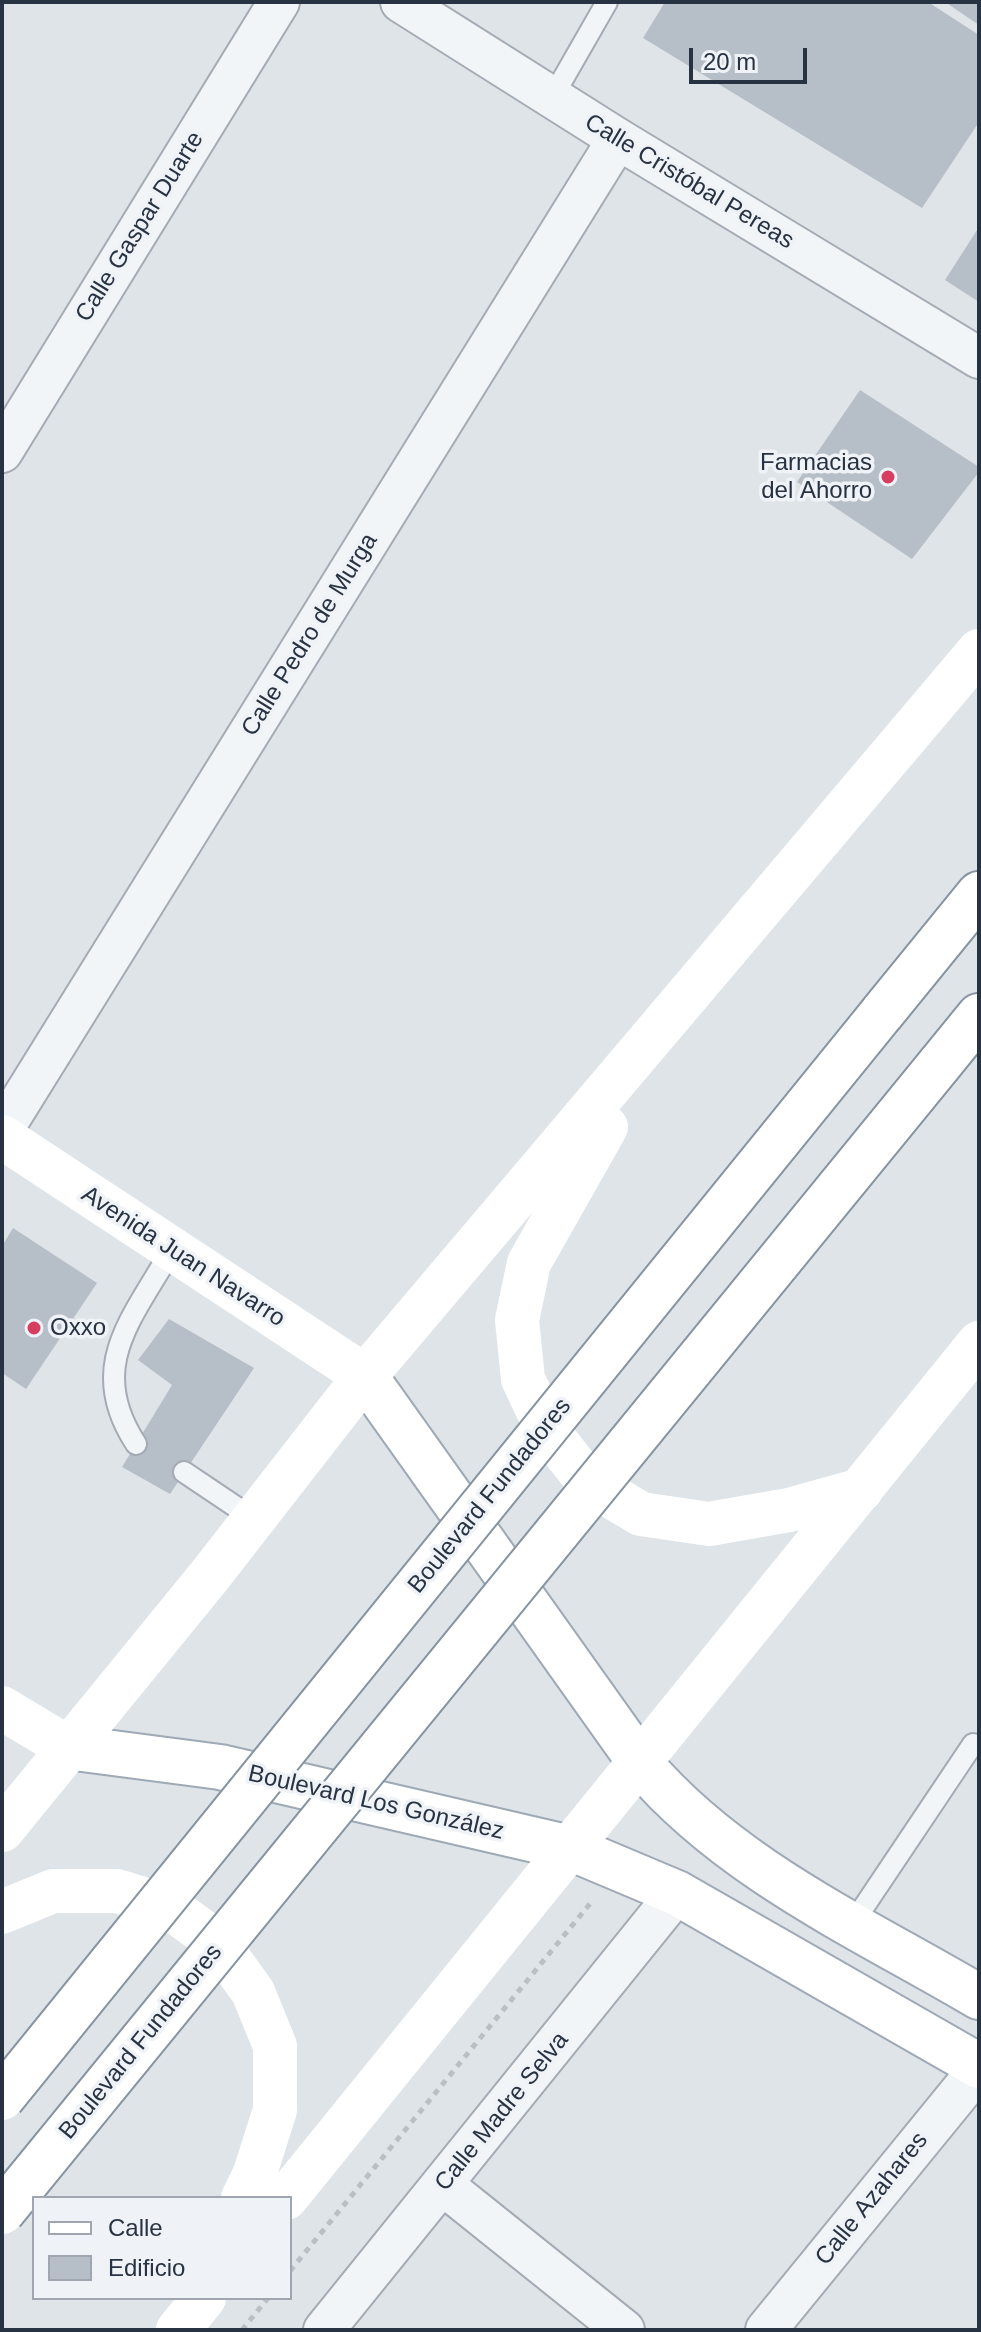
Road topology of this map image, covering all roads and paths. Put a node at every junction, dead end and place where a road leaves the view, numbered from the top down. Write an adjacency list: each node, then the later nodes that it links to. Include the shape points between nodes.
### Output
1 (279, 2): 7 (street, Calle Gaspar Duarte)
2 (401, 2): 4 (street, Calle Cristóbal Pereas)
3 (607, 2): 4 (lane)
4 (552, 98): 5 (street, Calle Cristóbal Pereas)
5 (618, 139): 6 (street, Calle Cristóbal Pereas); 12 (street, Calle Pedro de Murga)
6 (979, 358)
7 (2, 452)
8 (979, 651): 10 (main road)
9 (979, 894): 31 (main road, Boulevard Fundadores, bridge)
10 (678, 1010): 15 (main road); 18 (main road, via 529,1263 517,1320 523,1379 547,1430 589,1483 641,1514 709,1524)
11 (979, 1016): 35 (main road, Boulevard Fundadores, bridge)
12 (2, 1134): 13 (main road, Avenida Juan Navarro)
13 (172, 1249): 15 (main road, Avenida Juan Navarro); 16 (lane, via 122,1337 111,1373 119,1412)
14 (979, 1343): 18 (main road)
15 (365, 1376): 19 (main road); 23 (main road)
16 (136, 1444)
17 (184, 1472): 19 (lane)
18 (861, 1490): 23 (main road)
19 (254, 1519): 22 (main road)
20 (2, 1708): 22 (main road)
21 (973, 1744): 28 (lane)
22 (67, 1747): 24 (main road); 25 (main road, Boulevard Los González, via 220,1767)
23 (641, 1764): 25 (main road); 28 (main road, via 690,1816 747,1861)
24 (2, 1830)
25 (570, 1848): 26 (main road, Boulevard Los González); 34 (main road)
26 (677, 1893): 30 (main road, Boulevard Los González); 32 (street, Calle Madre Selva)
27 (2, 1912): 33 (main road, via 53,1891 117,1891 169,1907 217,1942 253,1992 275,2046 275,2110)
28 (853, 1923): 29 (main road)
29 (979, 1997)
30 (979, 2068): 43 (street, Calle Azahares)
31 (2, 2098)
32 (443, 2185): 41 (street, Calle Madre Selva); 42 (street)
33 (244, 2196)
34 (288, 2196)
35 (2, 2212)
36 (191, 2300): 39 (main road)
37 (202, 2300): 39 (main road)
38 (266, 2300): 40 (path)
39 (177, 2330)
40 (242, 2330)
41 (324, 2330)
42 (624, 2330)
43 (766, 2330)

